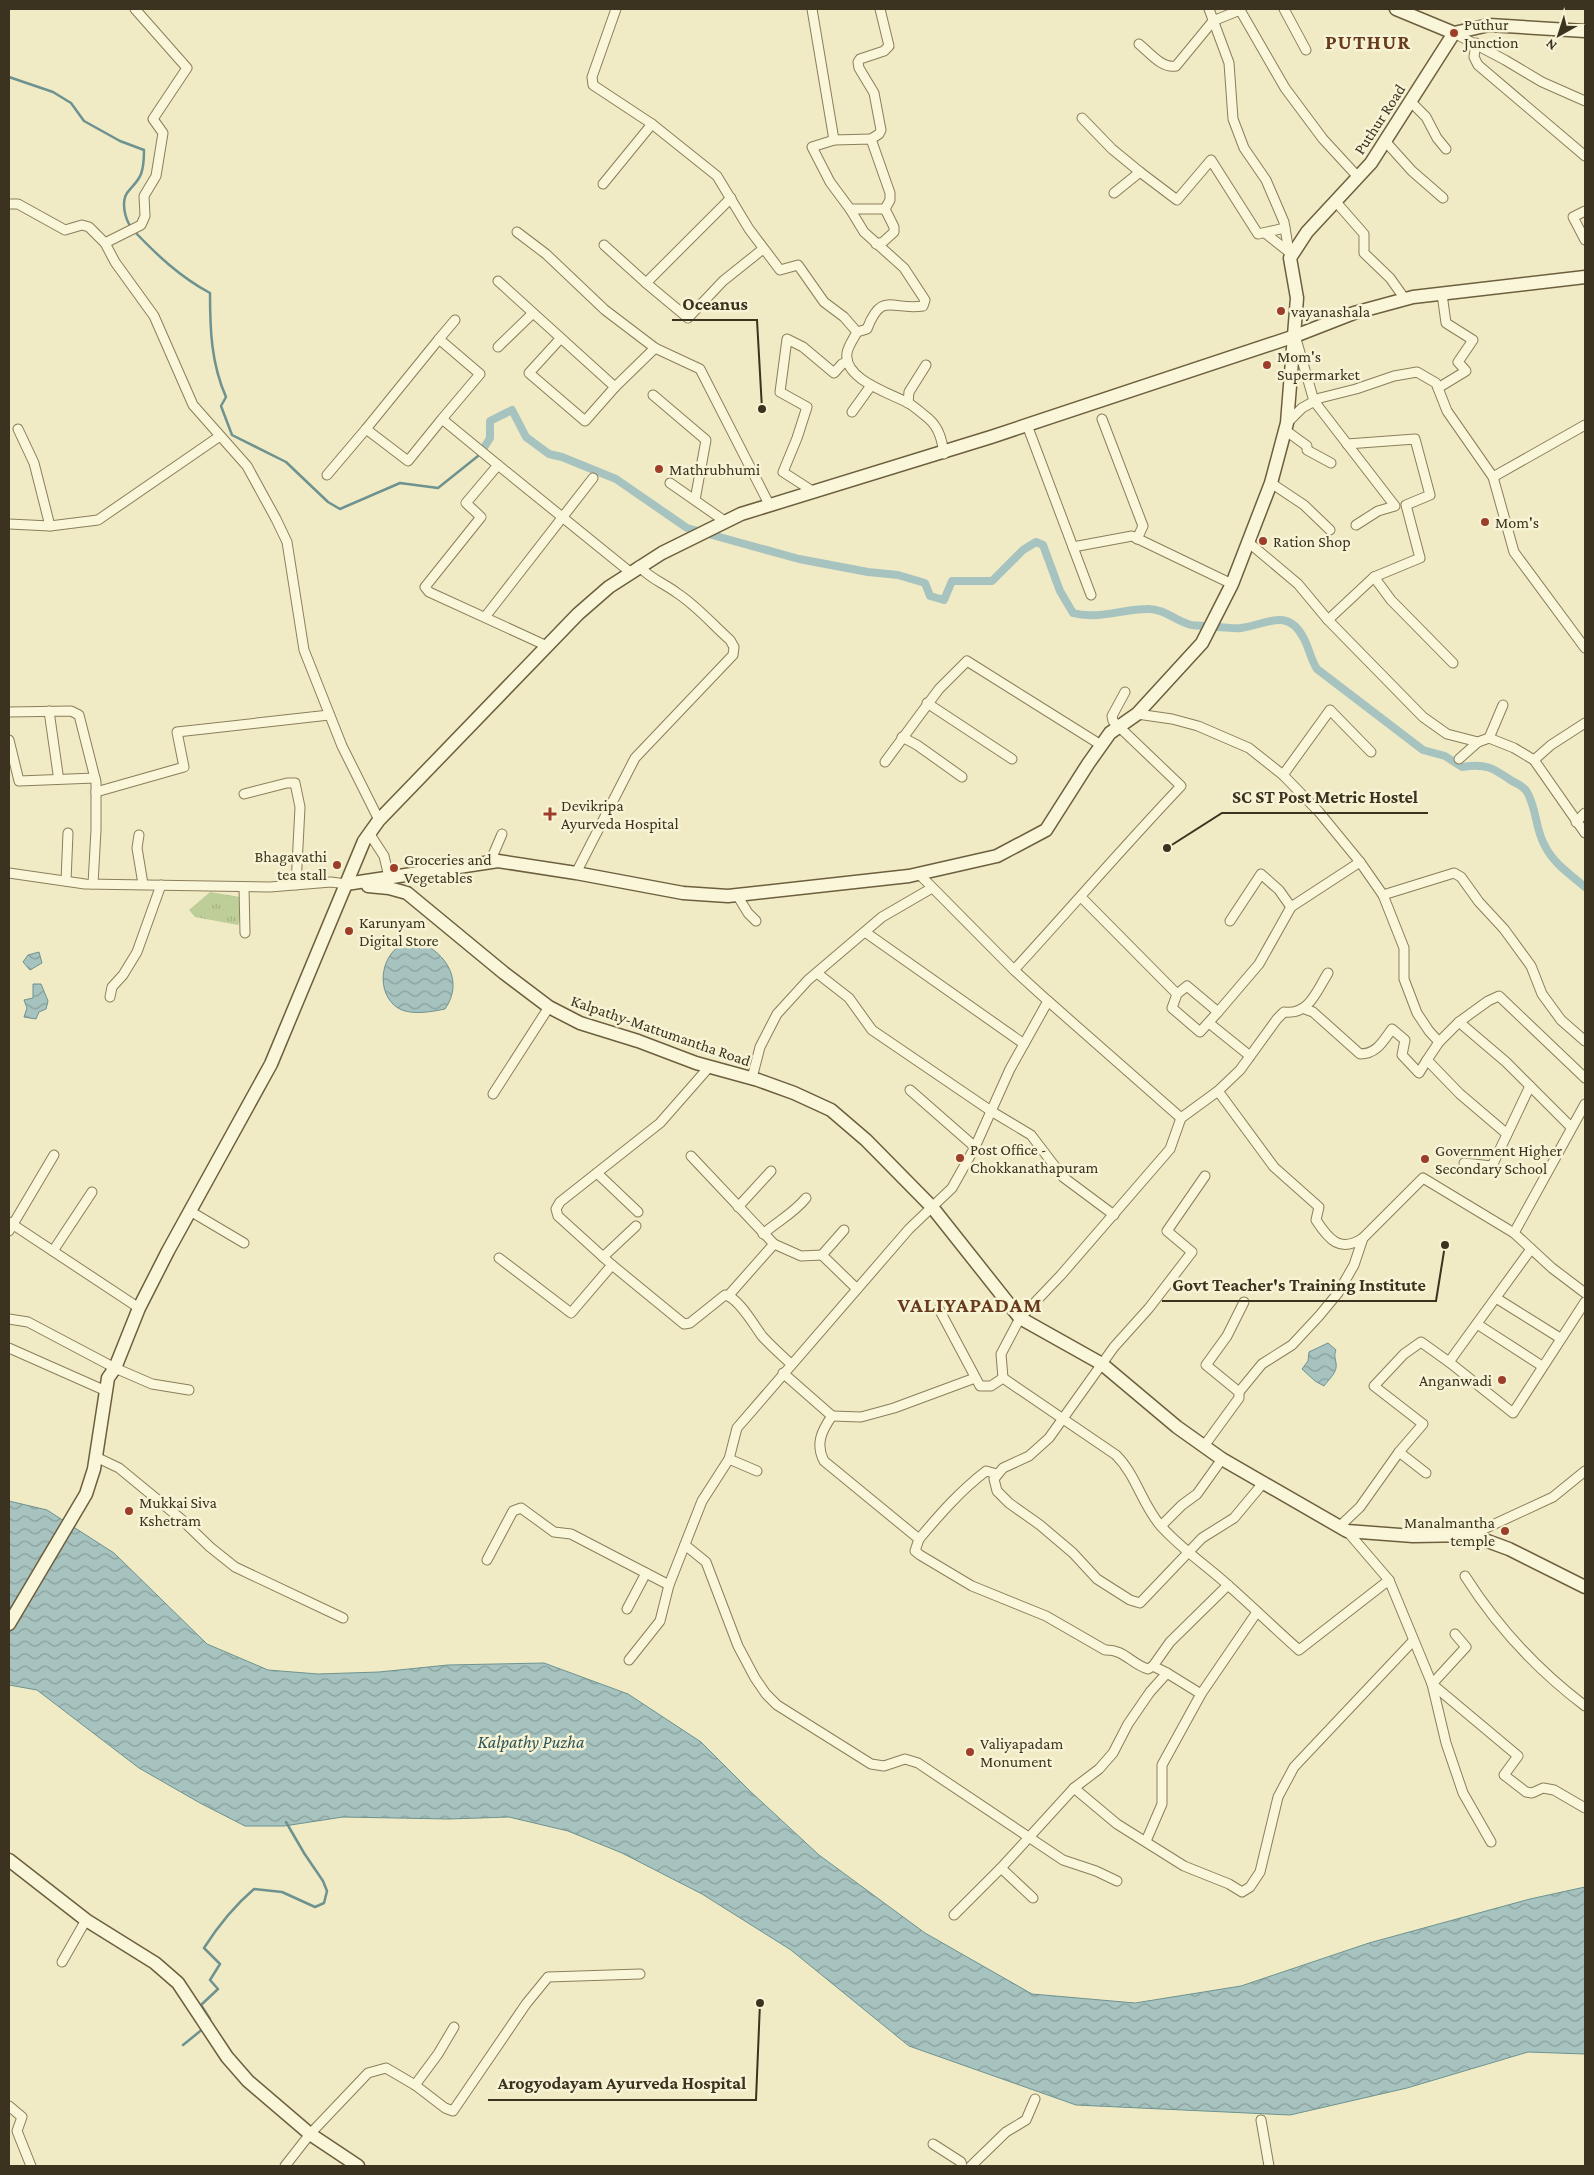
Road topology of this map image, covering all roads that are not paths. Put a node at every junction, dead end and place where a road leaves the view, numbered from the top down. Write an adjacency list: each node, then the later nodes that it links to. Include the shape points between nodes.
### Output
1 (136, 9): 39 (street, via 186,68 153,119 163,133 156,176 144,196 145,216 141,225)
2 (616, 9): 18 (street, via 592,77 594,85)
3 (812, 9): 20 (street)
4 (880, 9): 19 (street, via 889,46 858,62 874,93 881,130)
5 (1209, 9): 9 (street)
6 (1240, 9): 9 (street); 25 (street, via 1285,88 1323,139)
7 (1284, 9): 14 (street)
8 (1396, 9): 11 (street)
9 (1213, 21): 13 (street, via 1176,66 1164,65); 35 (street, via 1229,63 1233,118 1244,148 1266,180)
10 (1585, 30): 11 (street, via 1489,25)
11 (1454, 33): 12 (street); 15 (street, Puthur Road)
12 (1476, 43): 16 (street, via 1542,82); 23 (street, via 1474,58 1478,64)
13 (1140, 44)
14 (1306, 50)
15 (1410, 101): 21 (street, Puthur Road); 22 (street, via 1426,117)
16 (1585, 101)
17 (1082, 118): 24 (street)
18 (652, 124): 26 (street); 28 (street, via 717,176)
19 (871, 139): 20 (street); 33 (street, via 890,193)
20 (834, 140): 32 (street, via 812,147 830,182)
21 (1385, 141): 25 (street, Puthur Road); 29 (street)
22 (1446, 149)
23 (1585, 156)
24 (1140, 172): 27 (street); 37 (street, via 1177,200 1211,160 1258,234)
25 (1358, 177): 30 (street, Puthur Road)
26 (603, 184)
27 (1114, 193)
28 (731, 198): 42 (street); 46 (street)
29 (1443, 198)
30 (1336, 202): 43 (street, Puthur Road); 48 (street, via 1364,234 1364,253 1390,278)
31 (9, 204): 39 (street, via 18,204 65,230 82,225 89,227)
32 (850, 209): 33 (street); 41 (street)
33 (885, 209): 41 (street, via 894,232)
34 (1585, 211): 38 (street, via 1573,217)
35 (1285, 228): 37 (street); 43 (street)
36 (517, 232): 56 (street, via 546,254 605,310)
37 (1265, 233): 43 (street)
38 (1585, 240)
39 (105, 243): 73 (street, via 154,316 193,405)
40 (604, 244): 46 (street)
41 (876, 244): 51 (street, via 904,268 925,300 923,306 888,304 878,308 866,329)
42 (763, 249): 46 (street, via 723,282 688,318); 51 (street, via 780,270 798,265 824,302)
43 (1290, 255): 52 (street, via 1297,298)
44 (1585, 276): 47 (street)
45 (498, 281): 49 (street)
46 (646, 282)
47 (1442, 294): 48 (street); 61 (street, via 1446,323 1473,340 1458,362 1466,371)
48 (1405, 299): 52 (street, via 1354,313)
49 (532, 314): 54 (street); 55 (street)
50 (455, 320): 53 (street)
51 (857, 332): 57 (street, via 847,352)
52 (1295, 336): 63 (street); 68 (street); 70 (street)
53 (439, 339): 66 (street, via 480,374); 72 (street)
54 (560, 339): 59 (street); 59 (street, via 529,373 585,421)
55 (498, 347)
56 (654, 348): 59 (street); 85 (street, via 700,369)
57 (847, 362): 60 (street); 83 (street, via 834,373 803,347 787,339 780,392 807,407 783,472)
58 (926, 365): 64 (street, via 909,392)
59 (615, 387)
60 (870, 387): 64 (street); 65 (street)
61 (1438, 388): 63 (street, via 1436,383 1417,372); 79 (street, via 1448,411)
62 (653, 395): 84 (street, via 706,440)
63 (1314, 401): 70 (street, via 1302,408); 74 (street)
64 (908, 404): 75 (street, via 930,420 941,437)
65 (852, 412)
66 (442, 419): 72 (street, via 408,461); 76 (street)
67 (1102, 419): 92 (street, via 1143,526)
68 (1027, 425): 75 (street); 94 (street)
69 (1585, 425): 79 (street)
70 (1286, 426): 77 (street, via 1307,446 1307,450); 82 (street)
71 (18, 429): 90 (street, via 34,463)
72 (366, 429): 78 (street)
73 (220, 436): 90 (street, via 98,520); 110 (street, via 247,466 287,542 304,650)
74 (1347, 444): 89 (street, via 1395,506 1378,511); 96 (street, via 1415,439 1430,495 1406,505 1420,558)
75 (944, 453): 83 (street)
76 (498, 464): 86 (street); 99 (street, via 466,503 481,517 425,587 429,592)
77 (1331, 464)
78 (327, 475)
79 (1493, 477): 102 (street, via 1514,552)
80 (593, 478): 86 (street)
81 (670, 483): 84 (street)
82 (1271, 483): 91 (street, via 1304,505); 93 (street)
83 (814, 492): 85 (street)
84 (695, 500): 87 (street)
85 (770, 506): 87 (street)
86 (562, 517): 95 (street); 99 (street)
87 (725, 522): 95 (street)
88 (9, 524): 90 (street)
89 (1356, 525)
90 (50, 526)
91 (1330, 530)
92 (1138, 539): 94 (street, via 1132,536); 97 (street)
93 (1248, 542): 97 (street); 100 (street, via 1298,584)
94 (1073, 547): 98 (street)
95 (634, 569): 101 (street, via 578,614); 140 (street, via 677,592 690,603 730,640 734,647 733,655 634,758)
96 (1374, 577): 100 (street); 103 (street, via 1391,600)
97 (1232, 584): 109 (street, via 1202,642)
98 (1091, 595)
99 (485, 618): 101 (street)
100 (1328, 620): 116 (street, via 1423,717 1438,729)
101 (547, 646): 130 (street)
102 (1585, 648)
103 (1453, 663)
104 (1126, 692): 112 (street, via 1112,716)
105 (927, 703): 113 (street); 117 (street, via 968,661); 120 (street)
106 (1503, 705): 114 (street)
107 (48, 711): 108 (street); 123 (street); 126 (street, via 80,715)
108 (9, 712)
109 (1137, 714): 112 (street); 124 (street, via 1198,726 1249,748)
110 (330, 715): 127 (street, via 177,732 184,767); 130 (street)
111 (1585, 722): 121 (street)
112 (1118, 728): 117 (street); 153 (street, via 1181,786)
113 (902, 737): 122 (street); 125 (street)
114 (1489, 738): 116 (street); 121 (street)
115 (9, 740): 126 (street, via 19,781)
116 (1478, 742): 119 (street)
117 (1101, 745): 141 (street, via 1046,830 997,856)
118 (1371, 752): 124 (street, via 1330,710)
119 (1459, 759)
120 (1012, 760)
121 (1534, 760): 131 (street)
122 (886, 762)
123 (58, 774)
124 (1283, 775): 138 (street)
125 (962, 777)
126 (95, 778): 127 (street)
127 (96, 792): 144 (street)
128 (244, 794): 148 (street, via 295,783 300,807)
129 (1585, 813): 131 (street)
130 (379, 820): 133 (street)
131 (1576, 822): 134 (street)
132 (68, 833): 143 (street)
133 (369, 833): 142 (street, via 384,856); 146 (street)
134 (1585, 833)
135 (502, 834): 137 (street)
136 (139, 835): 145 (street, via 137,848)
137 (490, 862): 140 (street); 142 (street)
138 (1360, 862): 151 (street); 154 (street)
139 (9, 872): 143 (street)
140 (576, 873): 152 (street, via 683,893)
141 (918, 874): 150 (street); 152 (street)
142 (389, 877): 146 (street)
143 (66, 881): 144 (street)
144 (92, 884): 145 (street)
145 (142, 884): 147 (street)
146 (346, 884): 148 (street); 165 (street, Kalpathy-Mattumantha Road, via 407,892); 198 (street, via 271,1064)
147 (161, 885): 149 (street); 163 (street, via 137,952 112,987)
148 (296, 885): 149 (street)
149 (244, 887): 158 (street)
150 (932, 888): 157 (street); 159 (street)
151 (1383, 894): 170 (street, via 1454,873 1461,877 1531,966 1542,994 1561,1020); 171 (street, via 1404,948 1404,978 1418,1014)
152 (737, 895): 156 (street)
153 (1081, 897): 159 (street); 162 (street)
154 (1291, 907): 155 (street, via 1279,890 1261,874); 167 (street, via 1259,964)
155 (1230, 920)
156 (756, 921)
157 (865, 932): 160 (street); 172 (street)
158 (245, 933)
159 (1014, 970): 164 (street)
160 (817, 973): 176 (street, via 777,1014 760,1047); 183 (street, via 849,998 872,1030)
161 (1328, 973): 166 (street)
162 (1178, 994): 167 (street, via 1187,986); 169 (street, via 1172,1008 1200,1032)
163 (110, 997)
164 (1048, 1001): 172 (street); 184 (street)
165 (549, 1008): 175 (street, Kalpathy-Mattumantha Road, via 580,1023); 181 (street)
166 (1305, 1008): 173 (street, via 1295,1013 1284,1012); 174 (street, via 1360,1054 1379,1047 1392,1029 1405,1040 1402,1055 1419,1073)
167 (1218, 1012): 169 (street)
168 (1459, 1022): 171 (street); 177 (street, via 1499,996); 178 (street)
169 (1209, 1023): 173 (street)
170 (1585, 1041)
171 (1439, 1042): 174 (street)
172 (1024, 1044): 183 (street)
173 (1250, 1056): 180 (street)
174 (1427, 1060): 186 (street, via 1460,1094)
175 (710, 1066): 176 (street, Kalpathy-Mattumantha Road); 192 (street, via 660,1122)
176 (752, 1078): 197 (street, Kalpathy-Mattumantha Road, via 831,1110 866,1140)
177 (1585, 1078)
178 (1530, 1086): 185 (street); 186 (street)
179 (910, 1090): 187 (street)
180 (1218, 1091): 184 (street); 206 (street, via 1274,1167 1319,1207 1316,1220 1326,1234 1341,1245 1352,1246)
181 (493, 1094)
182 (1585, 1104): 185 (street)
183 (991, 1111): 187 (street); 200 (street, via 1031,1135 1063,1177)
184 (1181, 1118): 200 (street, via 1170,1149)
185 (1571, 1127): 204 (street)
186 (1507, 1134): 190 (street, via 1492,1166)
187 (975, 1147): 197 (street, via 952,1188)
188 (54, 1155): 201 (street)
189 (691, 1156): 196 (street)
190 (1464, 1163)
191 (771, 1171): 196 (street)
192 (597, 1173): 199 (street); 212 (street, via 556,1208 558,1216)
193 (1204, 1176): 230 (street, via 1166,1231 1192,1252)
194 (92, 1192): 210 (street)
195 (806, 1198): 205 (street, via 794,1212 781,1218)
196 (738, 1207): 205 (street)
197 (932, 1207): 215 (street); 223 (street, Kalpathy-Mattumantha Road)
198 (190, 1211): 207 (street); 221 (street)
199 (638, 1212)
200 (1114, 1215): 223 (street)
201 (10, 1226): 210 (street)
202 (636, 1226): 212 (street)
203 (844, 1230): 211 (street)
204 (1514, 1233): 206 (street, via 1423,1178); 209 (street)
205 (763, 1234): 208 (street)
206 (1363, 1238): 238 (street, via 1354,1266 1324,1310 1292,1346 1262,1364)
207 (244, 1242)
208 (774, 1244): 211 (street, via 800,1256); 217 (street)
209 (1531, 1249): 216 (street); 218 (street)
210 (53, 1251): 221 (street)
211 (822, 1255): 215 (street)
212 (603, 1257): 214 (street)
213 (499, 1258): 214 (street, via 571,1313)
214 (612, 1264): 217 (street, via 684,1324)
215 (857, 1289): 229 (street)
216 (1585, 1293)
217 (728, 1296): 229 (street)
218 (1496, 1298): 225 (street); 226 (street)
219 (1244, 1302): 238 (street, via 1227,1336 1206,1365)
220 (1585, 1302): 226 (street)
221 (139, 1308): 232 (street)
222 (939, 1309): 234 (street)
223 (1020, 1318): 230 (street); 235 (street, via 1001,1354)
224 (9, 1319): 232 (street, via 28,1322)
225 (1477, 1324): 228 (street); 231 (street)
226 (1560, 1338): 231 (street)
227 (9, 1348): 237 (street)
228 (1450, 1362): 231 (street, via 1513,1412); 242 (street, via 1421,1342 1404,1354 1374,1386 1423,1424)
229 (791, 1364): 233 (street)
230 (1102, 1364): 240 (street); 241 (street)
231 (1542, 1366)
232 (115, 1368): 236 (street, via 152,1384); 237 (street, via 108,1378)
233 (783, 1373): 239 (street); 244 (street, via 736,1428)
234 (975, 1378): 235 (street, via 980,1386 992,1386); 239 (street, via 861,1417)
235 (1003, 1378): 240 (street)
236 (189, 1390)
237 (106, 1391): 243 (street)
238 (1239, 1392): 241 (street, via 1239,1398)
239 (832, 1416): 254 (street, via 820,1439 819,1452 824,1461)
240 (1064, 1418): 249 (street, via 1029,1456); 251 (street, via 1116,1455 1126,1466)
241 (1204, 1446): 245 (street)
242 (1399, 1452): 248 (street); 252 (street)
243 (96, 1457): 266 (street, via 120,1468 235,1567); 267 (street, via 86,1494)
244 (729, 1459): 246 (street); 255 (street, via 702,1502)
245 (1222, 1459): 250 (street); 251 (street, via 1197,1494)
246 (757, 1471)
247 (1585, 1471): 253 (street, via 1553,1497)
248 (1426, 1473)
249 (997, 1474): 254 (street, via 986,1471 971,1483); 256 (street, via 994,1479 997,1490 1008,1503 1040,1525 1109,1588 1130,1600 1140,1603)
250 (1264, 1482): 252 (street); 256 (street, via 1234,1518 1202,1538)
251 (1161, 1526): 256 (street)
252 (1344, 1529): 253 (street, via 1413,1536); 260 (street)
253 (1472, 1535): 263 (street, via 1509,1549)
254 (919, 1539): 271 (street, via 915,1551 972,1586 1046,1616 1105,1650 1115,1649 1139,1667 1148,1669)
255 (685, 1545): 261 (street); 278 (street, via 706,1562 738,1646 755,1678 777,1706 872,1764 884,1766 905,1759 918,1763)
256 (1188, 1554): 262 (street)
257 (487, 1560): 258 (street, via 514,1511 521,1508 554,1532 571,1534)
258 (646, 1573): 261 (street); 264 (street)
259 (1465, 1576): 275 (street, via 1508,1636 1545,1674)
260 (1389, 1580): 265 (street, via 1299,1650); 269 (street)
261 (669, 1585): 270 (street, via 660,1621)
262 (1228, 1585): 265 (street); 271 (street, via 1175,1637)
263 (1585, 1587)
264 (627, 1609)
265 (1257, 1612): 274 (street)
266 (343, 1618)
267 (9, 1624)
268 (1455, 1634): 273 (street, via 1466,1647)
269 (1413, 1641): 273 (street); 279 (street, via 1294,1767 1278,1797 1260,1872 1250,1887 1242,1892 1184,1866)
270 (629, 1660)
271 (1153, 1666): 272 (street)
272 (1167, 1673): 274 (street); 276 (street, via 1128,1724 1113,1753)
273 (1432, 1684): 277 (street, via 1518,1756 1504,1775 1526,1792 1543,1788 1554,1790); 280 (street, via 1446,1743 1463,1793)
274 (1202, 1694): 279 (street, via 1162,1765 1162,1804)
275 (1585, 1706)
276 (1074, 1788): 278 (street); 279 (street, via 1117,1824)
277 (1585, 1808)
278 (1028, 1839): 282 (street); 283 (street, via 1063,1860)
279 (1146, 1841)
280 (1491, 1842)
281 (9, 1860): 286 (street)
282 (1001, 1868): 284 (street); 285 (street)
283 (1117, 1881)
284 (1033, 1898)
285 (954, 1915)
286 (86, 1920): 287 (street); 294 (street, via 155,1963 178,1983 226,2057 248,2081)
287 (62, 1962)
288 (640, 1974): 290 (street, via 548,1977 453,2111)
289 (454, 2027): 290 (street)
290 (415, 2085): 294 (street, via 386,2068 368,2073)
291 (1035, 2099): 300 (street, via 1026,2120 1006,2132)
292 (9, 2106): 296 (street, via 22,2117 17,2131)
293 (1261, 2120): 301 (street)
294 (310, 2134): 297 (street); 298 (street)
295 (933, 2144): 299 (street, via 961,2162)
296 (31, 2166)
297 (285, 2166)
298 (358, 2166)
299 (962, 2166)
300 (971, 2166)
301 (1269, 2166)

